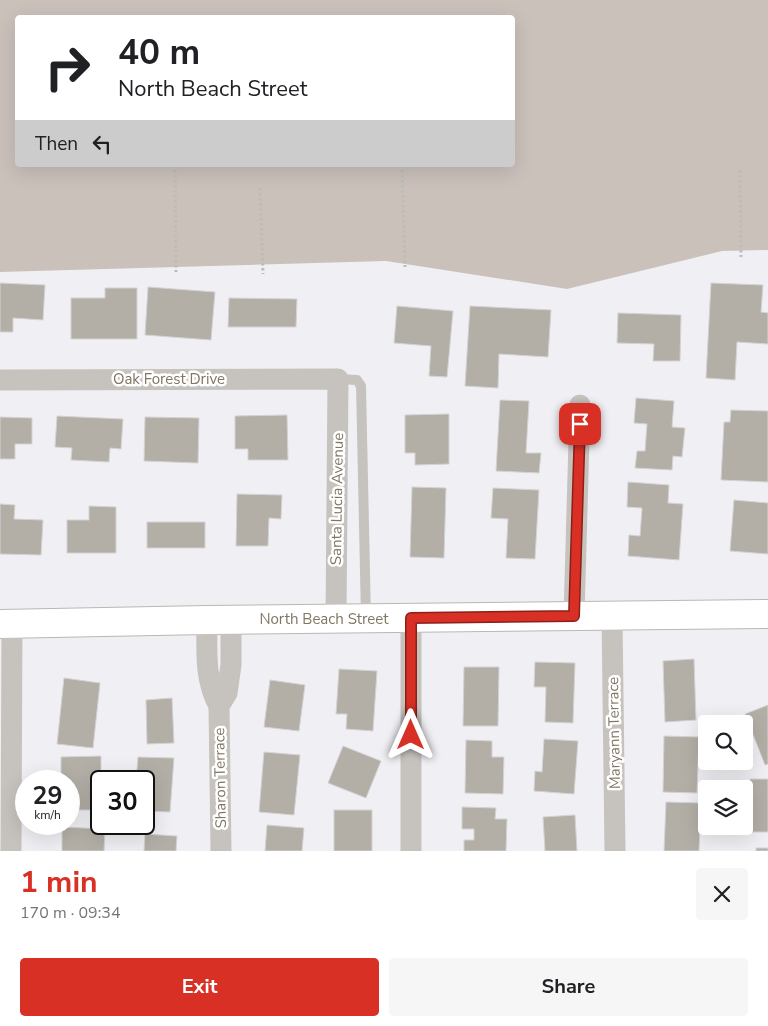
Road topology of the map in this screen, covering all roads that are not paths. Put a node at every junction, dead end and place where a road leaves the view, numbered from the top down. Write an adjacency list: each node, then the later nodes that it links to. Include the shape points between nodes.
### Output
1 (338, 378): 2 (street, Oak Forest Drive); 7 (lane, via 356,380 361,386); 9 (street, Santa Lucia Avenue)
2 (0, 380)
3 (580, 405): 5 (street)
4 (768, 614): 6 (street, North Beach Street)
5 (574, 616): 6 (street, North Beach Street); 8 (street, North Beach Street)
6 (612, 616): 15 (street, Maryann Terrace)
7 (366, 618): 8 (street, North Beach Street); 9 (street, North Beach Street)
8 (411, 618): 14 (street)
9 (336, 619): 10 (street, North Beach Street)
10 (219, 620): 11 (street, North Beach Street); 13 (street, Sharon Terrace, via 231,665 226,692 219,706)
11 (6, 624): 12 (street)
12 (11, 851)
13 (220, 851)
14 (411, 851)
15 (616, 851)

